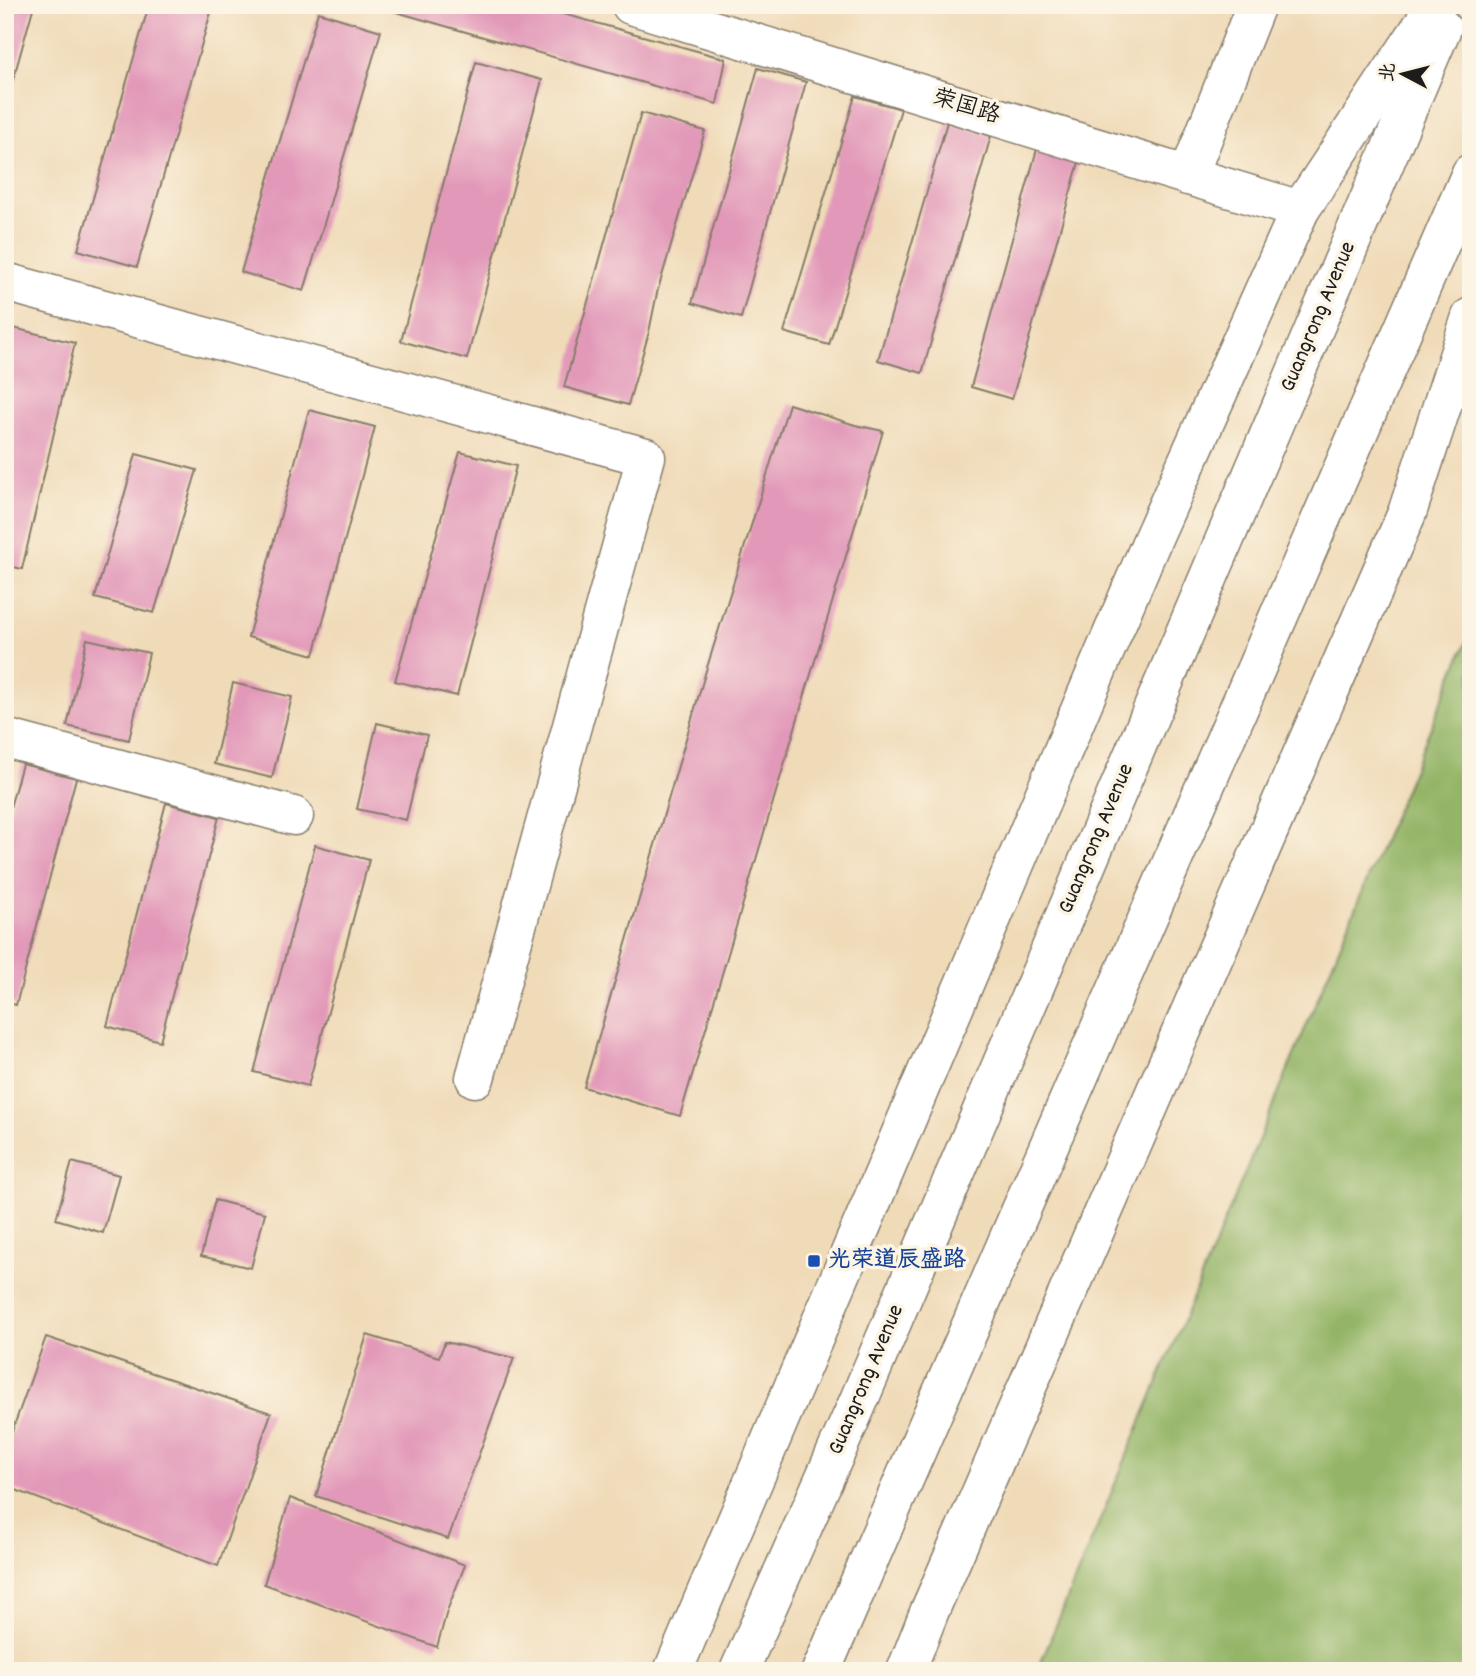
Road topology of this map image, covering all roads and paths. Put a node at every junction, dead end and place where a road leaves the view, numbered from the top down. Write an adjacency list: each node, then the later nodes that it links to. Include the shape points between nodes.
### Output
1 (631, 5): 6 (main road, 荣国路)
2 (1256, 5): 6 (main road)
3 (1436, 5): 7 (main road)
4 (1452, 5): 14 (main road, Guangrong Avenue, via 856,1407)
5 (1471, 173): 15 (main road)
6 (1188, 176): 7 (main road, 荣国路)
7 (1300, 210): 13 (main road, via 1153,538)
8 (5, 282): 12 (main road, via 646,457)
9 (1471, 317): 16 (main road, via 1407,513)
10 (5, 738): 11 (main road)
11 (294, 816)
12 (475, 1078)
13 (673, 1671)
14 (739, 1671)
15 (821, 1671)
16 (906, 1671)

